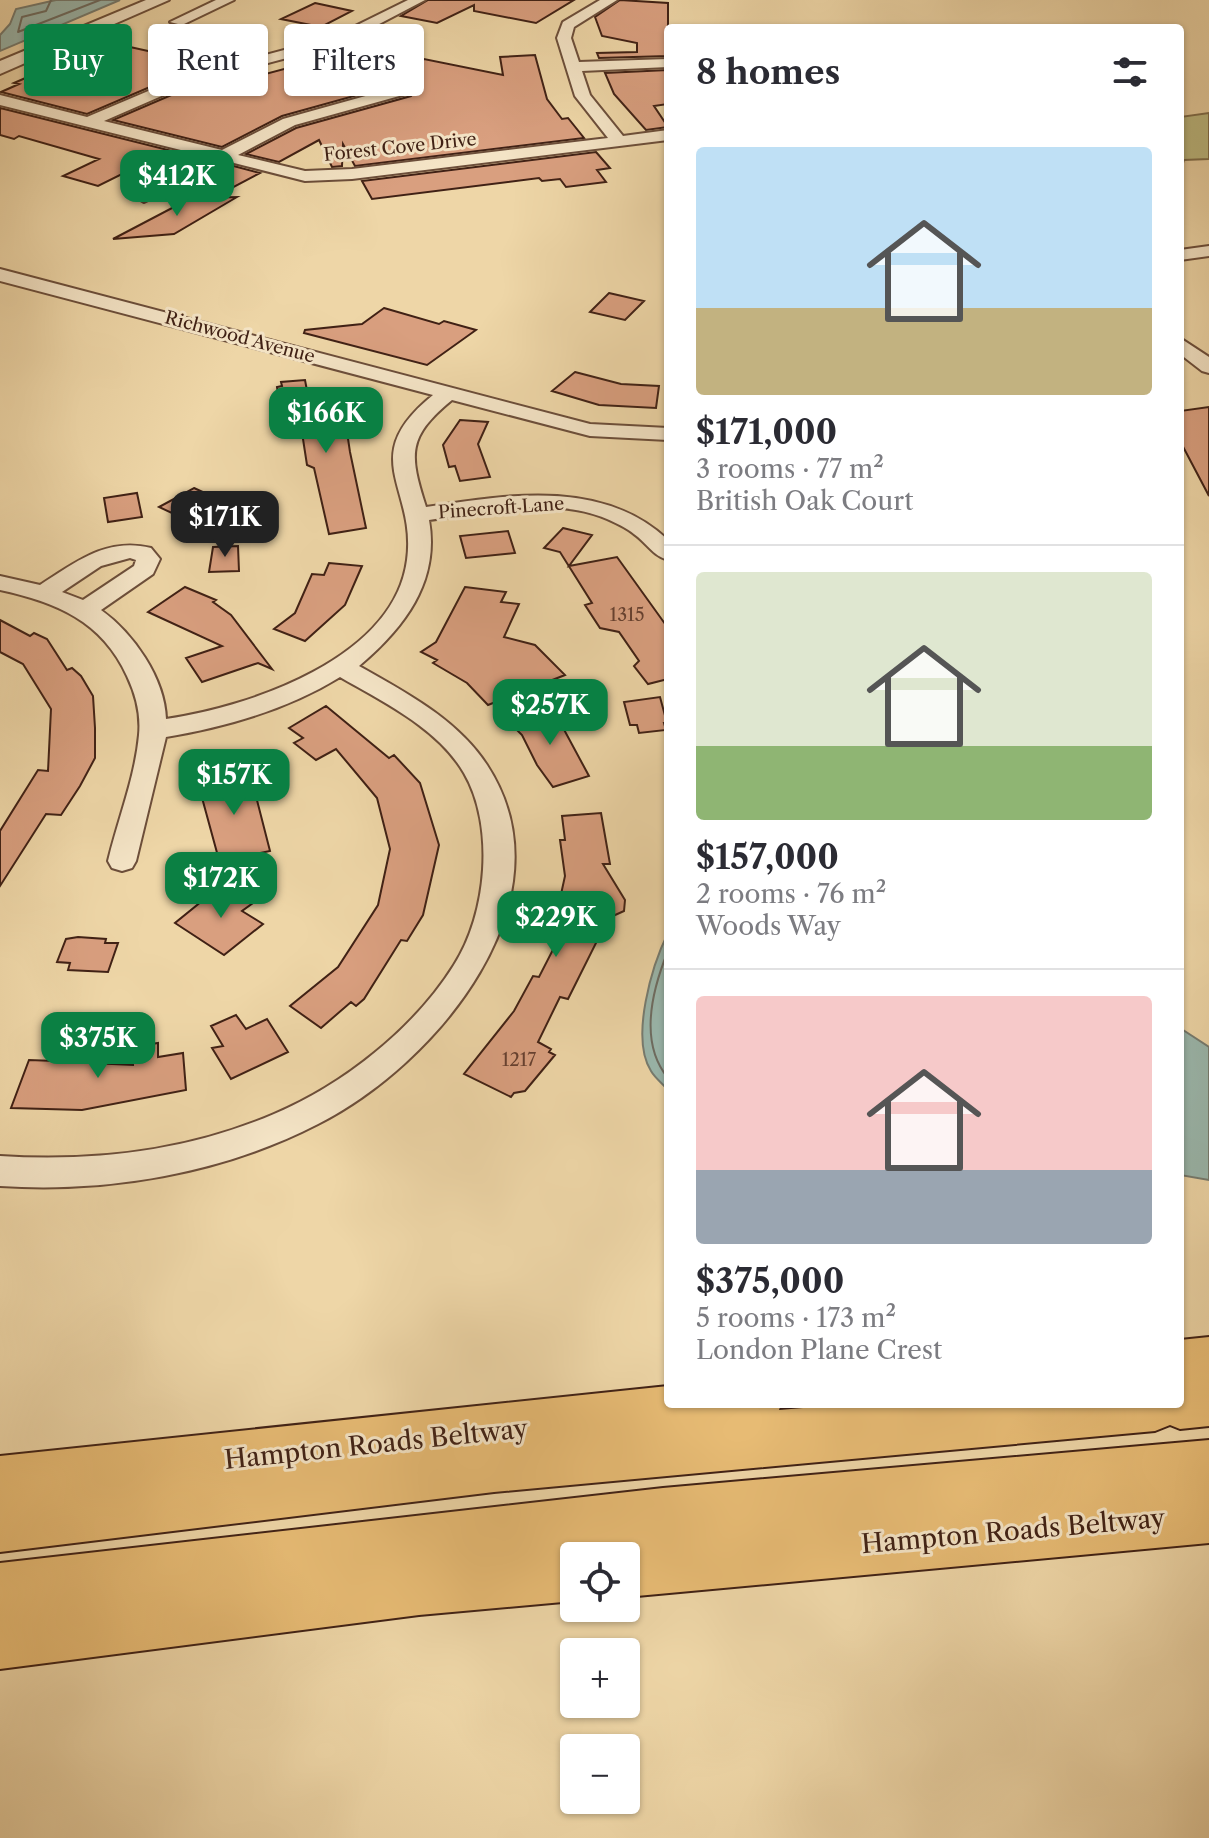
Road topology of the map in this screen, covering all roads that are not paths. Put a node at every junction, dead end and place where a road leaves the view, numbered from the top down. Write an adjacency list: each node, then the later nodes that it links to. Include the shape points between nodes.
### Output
1 (161, 0): 8 (street)
2 (227, 0): 5 (street)
3 (418, 0): 11 (street, via 338,40 184,81)
4 (610, 0): 7 (street, via 564,31)
5 (177, 22)
6 (664, 63): 7 (street)
7 (572, 67): 13 (street, via 583,96)
8 (0, 68)
9 (383, 96): 14 (street, via 289,122)
10 (0, 100): 11 (street, Forest Cove Drive)
11 (89, 122): 14 (street, Forest Cove Drive)
12 (664, 135): 13 (street, Forest Cove Drive)
13 (619, 141): 14 (street, Forest Cove Drive, via 324,176 291,174)
14 (221, 157): 15 (street)
15 (144, 197)
16 (1209, 251): 17 (street)
17 (1184, 254)
18 (0, 275): 21 (street, Richwood Avenue)
19 (1184, 347): 20 (street)
20 (1209, 367)
21 (449, 392): 22 (street, Richwood Avenue, via 590,430); 23 (street, via 418,415 401,442)
22 (664, 434)
23 (415, 515): 24 (street, Pinecroft Lane, via 577,503 629,518); 28 (street, via 421,540 414,584 389,622)
24 (664, 548)
25 (0, 583): 26 (street)
26 (47, 591): 27 (street); 27 (street, via 110,553 143,553 148,559 145,569)
27 (85, 610): 29 (street, via 129,650 151,705)
28 (342, 667): 29 (street, via 242,712); 31 (street, via 405,704 466,755 493,811 498,882 482,938 449,998 397,1050 325,1104 285,1125 147,1165 92,1173)
29 (152, 730): 30 (street)
30 (122, 861)
31 (0, 1171)
32 (1209, 1363): 33 (highway)
33 (1184, 1366)
34 (1209, 1399): 35 (highway)
35 (1184, 1402)
36 (716, 1408): 39 (highway, Hampton Roads Beltway)
37 (1111, 1408): 41 (highway, via 494,1464)
38 (1209, 1468): 44 (highway, via 663,1518)
39 (0, 1485)
40 (1209, 1513): 42 (highway, Hampton Roads Beltway)
41 (0, 1522)
42 (640, 1565)
43 (560, 1571): 45 (highway)
44 (0, 1594)
45 (0, 1637)

